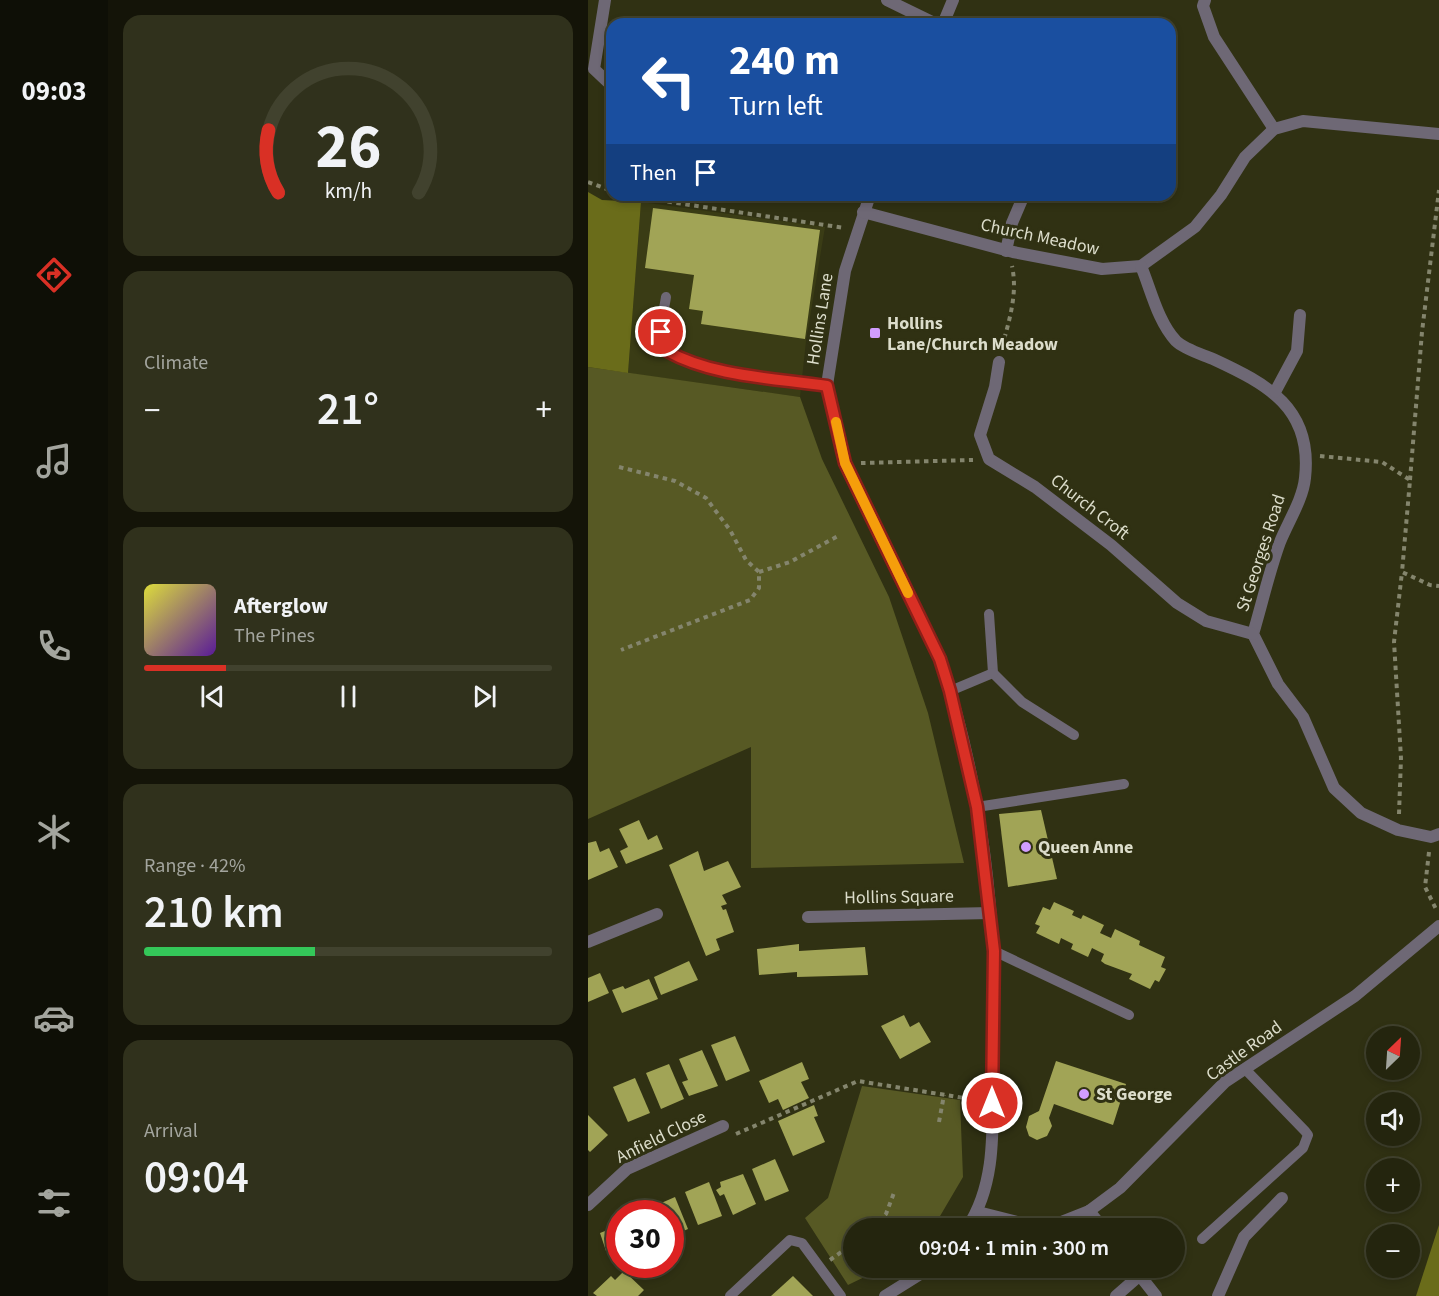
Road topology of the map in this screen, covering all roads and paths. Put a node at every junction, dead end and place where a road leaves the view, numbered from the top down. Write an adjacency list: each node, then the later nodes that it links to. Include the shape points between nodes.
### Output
1 (605, 0): 7 (street, via 594,69)
2 (887, 0): 5 (street)
3 (953, 0): 6 (street)
4 (1205, 0): 8 (street, via 1203,6 1214,37)
5 (924, 18)
6 (946, 18)
7 (606, 80)
8 (1274, 129): 9 (street, via 1304,121); 19 (street, via 1245,157 1195,227)
9 (1439, 134)
10 (588, 182): 11 (path)
11 (606, 189)
12 (1439, 190): 29 (path)
13 (664, 201): 17 (path)
14 (868, 201): 16 (street, Hollins Lane)
15 (1021, 201): 18 (street, via 1012,223)
16 (863, 212): 17 (street, Hollins Lane); 18 (street, Church Meadow)
17 (858, 229): 23 (street, Hollins Lane, via 845,271)
18 (1009, 251): 19 (street, Church Meadow, via 1102,269); 22 (path, via 1014,277 1013,306)
19 (1141, 266): 24 (street, St Georges Road, via 1166,328 1178,343 1251,376)
20 (666, 297): 23 (lane, via 662,342 667,351 683,360)
21 (1300, 315): 24 (street, via 1298,351)
22 (999, 362): 26 (street, via 980,435)
23 (827, 386): 27 (street, Hollins Lane)
24 (1275, 392): 25 (street, St Georges Road, via 1290,411)
25 (1306, 455): 29 (path, via 1382,462); 35 (street, St Georges Road, via 1305,481 1280,543)
26 (989, 459): 27 (path); 35 (street, Church Croft, via 1045,494 1177,603 1206,621)
27 (845, 463): 38 (street, Hollins Lane, via 940,659)
28 (619, 467): 31 (path, via 675,481 706,498 746,560)
29 (1410, 480): 32 (path)
30 (838, 536): 31 (path, via 790,562)
31 (759, 572): 36 (path, via 759,588 750,600)
32 (1402, 572): 33 (path); 42 (path, via 1394,642 1401,758)
33 (1439, 586)
34 (989, 614): 37 (lane)
35 (1253, 634): 42 (street, St Georges Road, via 1278,684 1303,717 1334,788 1361,813)
36 (621, 650)
37 (993, 674): 38 (lane); 39 (lane, via 1022,702)
38 (950, 691): 41 (street, Hollins Lane)
39 (1074, 735)
40 (1124, 784): 41 (lane)
41 (977, 807): 44 (street, Hollins Lane)
42 (1398, 830): 43 (street, St Georges Road)
43 (1435, 835): 46 (path, via 1425,887)
44 (990, 913): 47 (street, Hollins Square); 50 (street, Hollins Lane)
45 (657, 914): 49 (street)
46 (1439, 914)
47 (808, 917)
48 (1439, 926): 52 (street, Castle Road, via 1355,996)
49 (588, 942)
50 (994, 951): 51 (lane); 54 (street, Hollins Lane)
51 (1129, 1015)
52 (1245, 1069): 60 (street, Castle Road, via 1226,1082 1120,1188); 67 (lane, via 1305,1131 1307,1142)
53 (944, 1095): 54 (path); 55 (path); 56 (path, via 858,1082 735,1135)
54 (992, 1103): 61 (street, Hollins Lane, via 991,1165)
55 (939, 1122)
56 (723, 1126): 59 (street, Anfield Close, via 627,1169)
57 (895, 1191): 62 (path)
58 (1282, 1198): 78 (street, via 1244,1237)
59 (588, 1205)
60 (1089, 1211): 65 (street, Castle Road); 66 (street)
61 (978, 1212): 63 (street, Hollins Lane); 64 (street)
62 (882, 1218)
63 (974, 1218)
64 (1002, 1218)
65 (1071, 1218)
66 (1095, 1218)
67 (1202, 1239)
68 (843, 1251): 69 (path)
69 (820, 1268): 73 (lane, via 802,1243 790,1240); 74 (lane)
70 (914, 1278): 75 (street)
71 (1131, 1278): 76 (street)
72 (1142, 1278): 77 (street)
73 (730, 1296)
74 (841, 1296)
75 (885, 1296)
76 (1116, 1296)
77 (1156, 1296)
78 (1218, 1296)

